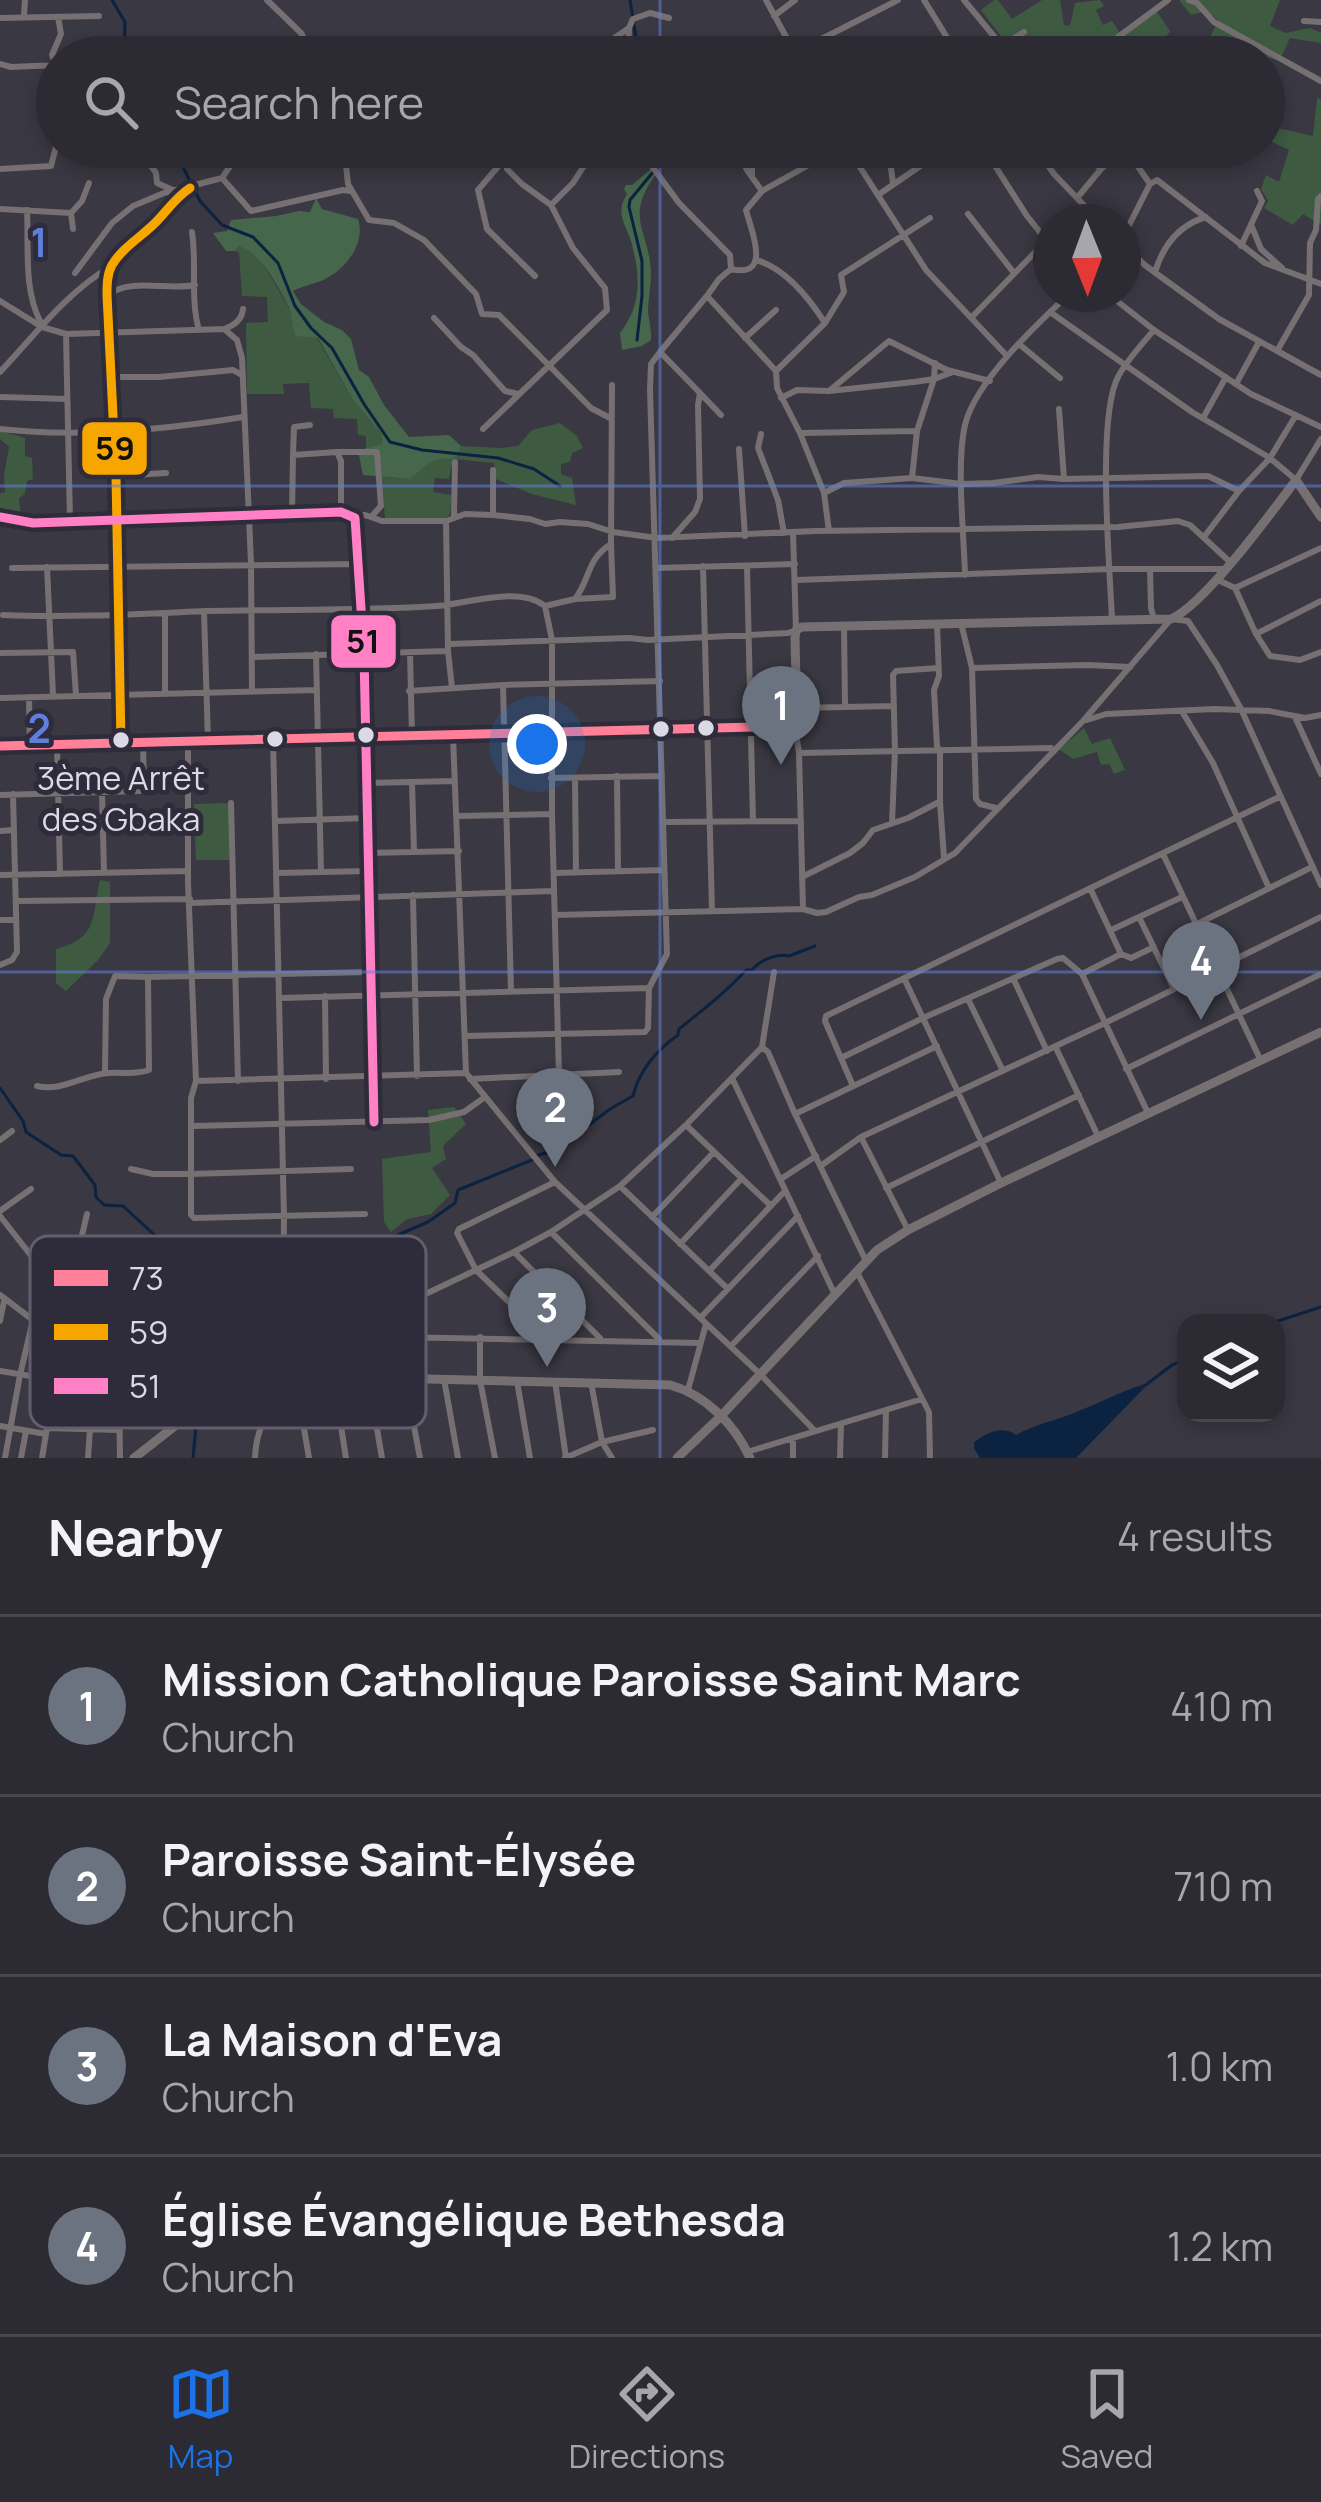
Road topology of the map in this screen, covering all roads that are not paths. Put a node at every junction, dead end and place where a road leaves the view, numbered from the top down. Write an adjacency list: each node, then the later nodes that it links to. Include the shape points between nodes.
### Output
1 (25, 0): 12 (street)
2 (267, 0): 23 (street)
3 (766, 0): 14 (street)
4 (795, 0): 14 (street)
5 (876, 0): 11 (street)
6 (898, 0): 11 (street)
7 (924, 0): 28 (street)
8 (964, 0): 29 (street)
9 (1168, 0): 31 (street)
10 (1189, 0): 32 (street)
11 (882, 8): 27 (street)
12 (24, 15): 15 (street); 16 (street)
13 (99, 16): 15 (street)
14 (774, 16): 26 (street)
15 (58, 17): 22 (street)
16 (0, 18)
17 (669, 18): 20 (street, via 643,14)
18 (1304, 21): 19 (street)
19 (1321, 22)
20 (629, 28): 24 (street); 25 (street)
21 (1024, 32): 30 (street)
22 (60, 36)
23 (303, 36)
24 (617, 36)
25 (629, 36)
26 (784, 36)
27 (829, 36)
28 (946, 36)
29 (994, 36)
30 (1018, 36)
31 (1119, 36)
32 (1239, 36)
33 (1285, 61): 36 (street)
34 (0, 64): 35 (street)
35 (36, 66)
36 (1321, 81)
37 (36, 167): 54 (street)
38 (153, 168): 63 (street, via 157,183)
39 (228, 168): 56 (street)
40 (346, 168): 64 (street)
41 (499, 168): 92 (street, via 478,190 483,221)
42 (508, 168): 70 (street)
43 (583, 168): 70 (street)
44 (653, 168): 87 (street, via 730,255)
45 (747, 168): 57 (street)
46 (753, 168): 57 (street)
47 (805, 168): 61 (street)
48 (859, 168): 65 (street)
49 (891, 168): 59 (street)
50 (916, 168): 59 (street)
51 (996, 168): 77 (street)
52 (1054, 168): 67 (street)
53 (1139, 168): 60 (street)
54 (0, 169)
55 (1100, 169): 67 (street)
56 (222, 178): 63 (street); 64 (street, via 251,212)
57 (753, 180): 61 (street)
58 (89, 183): 73 (street)
59 (893, 183): 65 (street)
60 (1150, 184): 69 (street); 75 (street, via 1159,181)
61 (762, 191): 85 (street, via 746,210)
62 (1257, 191): 78 (street, via 1262,201)
63 (177, 192): 86 (street); 90 (street, via 122,213)
64 (353, 192): 122 (street, via 369,220 402,226 434,248 476,294 482,314 499,315)
65 (878, 195): 81 (street)
66 (1321, 196): 93 (street)
67 (1077, 198): 68 (street)
68 (1083, 204)
69 (1141, 204)
70 (550, 205): 122 (street, via 608,302)
71 (0, 208): 72 (street)
72 (27, 210): 73 (street); 101 (street)
73 (71, 213): 79 (street)
74 (968, 214): 91 (street)
75 (1206, 217): 82 (street); 89 (street, via 1183,227)
76 (930, 218): 81 (street)
77 (1033, 223)
78 (1251, 223): 82 (street); 88 (street, via 1261,249)
79 (73, 229)
80 (192, 232): 95 (street)
81 (904, 236): 106 (street); 107 (street, via 841,275 844,292)
82 (1241, 246): 88 (street)
83 (1033, 257): 91 (street)
84 (1141, 258): 89 (street)
85 (756, 260): 87 (street, via 743,271); 107 (street, via 774,266)
86 (112, 266): 96 (street); 108 (street)
87 (730, 269): 97 (street)
88 (1284, 271): 93 (street)
89 (1155, 272): 115 (street)
90 (75, 273)
91 (1014, 274): 106 (street)
92 (535, 276)
93 (1310, 278): 94 (street); 117 (street, via 1309,296)
94 (1321, 284)
95 (195, 285): 96 (street, via 134,285); 110 (street)
96 (106, 295): 113 (street)
97 (706, 296): 114 (street); 118 (street)
98 (0, 301): 104 (street)
99 (243, 309): 109 (street)
100 (776, 310): 114 (street)
101 (34, 312): 104 (street); 108 (street)
102 (1050, 312): 116 (street); 123 (street)
103 (1131, 312): 111 (street)
104 (24, 316): 108 (street)
105 (434, 318): 138 (street, via 505,391)
106 (971, 318): 119 (street)
107 (825, 323): 124 (street)
108 (43, 327): 112 (street); 125 (street)
109 (224, 329): 110 (street); 127 (street, via 240,346)
110 (199, 330): 113 (street)
111 (1154, 330): 123 (street); 130 (street)
112 (66, 334): 113 (street); 141 (street)
113 (108, 334): 129 (street)
114 (746, 338): 124 (street)
115 (1259, 342): 117 (street); 134 (street)
116 (1019, 344): 119 (street); 131 (street)
117 (1277, 351): 128 (street)
118 (660, 352): 137 (street); 192 (street, via 650,378)
119 (1007, 356): 133 (street)
120 (1321, 362): 128 (street)
121 (935, 363): 126 (street); 132 (street); 136 (street, via 886,342)
122 (550, 367): 138 (street); 146 (street)
123 (1125, 367): 147 (street); 167 (street, via 1110,406)
124 (776, 370): 140 (street)
125 (0, 372)
126 (953, 372): 132 (street); 133 (street)
127 (240, 374): 129 (street); 145 (street)
128 (1321, 375)
129 (110, 377): 154 (street)
130 (1226, 377): 134 (street); 147 (street)
131 (1060, 378)
132 (934, 380): 136 (street); 152 (street)
133 (990, 381): 170 (street, via 965,425)
134 (1237, 384): 144 (street)
135 (612, 385): 146 (street)
136 (829, 391): 140 (street)
137 (700, 392): 143 (street); 193 (street, via 700,499)
138 (522, 394): 151 (street)
139 (0, 397): 141 (street)
140 (781, 398): 155 (street)
141 (67, 399): 153 (street)
142 (1059, 410): 168 (street)
143 (721, 415)
144 (1296, 416): 149 (street); 161 (street)
145 (243, 417): 154 (street); 177 (street)
146 (610, 418): 188 (street)
147 (1203, 418): 161 (street)
148 (310, 425): 160 (street, via 294,428)
149 (1321, 427)
150 (0, 429): 153 (street)
151 (483, 429)
152 (917, 431): 155 (street); 166 (street)
153 (68, 432): 154 (street); 184 (street)
154 (113, 433): 165 (street)
155 (800, 433): 172 (street)
156 (761, 434): 189 (street, via 758,448)
157 (1321, 440): 169 (street)
158 (739, 448): 190 (street)
159 (338, 452): 160 (street); 174 (street); 180 (street, via 377,452 381,506)
160 (293, 455): 175 (street)
161 (1270, 458): 169 (street); 171 (street)
162 (455, 462): 182 (street)
163 (493, 470): 176 (street)
164 (166, 473): 165 (street)
165 (116, 476): 183 (street)
166 (912, 478): 170 (street); 172 (street, via 844,483)
167 (1107, 478): 168 (street); 171 (street, via 1208,476); 185 (street)
168 (1064, 479): 170 (street)
169 (1296, 480): 173 (street); 199 (street)
170 (962, 484): 186 (street)
171 (1239, 491): 191 (street)
172 (824, 494): 187 (street)
173 (1317, 501): 181 (street)
174 (341, 512): 175 (street); 178 (street)
175 (292, 514): 177 (street)
176 (493, 515): 182 (street); 188 (street)
177 (248, 516): 183 (street); 196 (street)
178 (353, 516): 180 (street); 197 (street)
179 (0, 517): 184 (street)
180 (371, 517): 182 (street)
181 (1321, 517)
182 (450, 519): 214 (street)
183 (116, 520): 184 (street); 200 (street)
184 (70, 521)
185 (1109, 527): 186 (street); 191 (street, via 1178,521); 206 (street)
186 (964, 528): 187 (street); 208 (street)
187 (829, 531): 189 (street)
188 (614, 532): 192 (street); 194 (street)
189 (789, 533): 190 (street); 198 (street)
190 (745, 536): 193 (street)
191 (1204, 537): 199 (street)
192 (656, 538): 193 (street); 205 (street)
193 (672, 538)
194 (611, 544): 212 (street, via 591,563); 212 (street, via 613,597)
195 (1321, 548): 211 (street)
196 (251, 563): 197 (street); 200 (street); 216 (street)
197 (360, 564): 218 (street)
198 (795, 564): 202 (street); 210 (street)
199 (1226, 565): 207 (street); 209 (street)
200 (117, 566): 203 (street); 221 (street)
201 (703, 566): 202 (street); 205 (street); 232 (street)
202 (747, 566): 230 (street)
203 (47, 567): 204 (street); 222 (street)
204 (12, 568)
205 (657, 568): 233 (street)
206 (1110, 569): 207 (street); 208 (street); 225 (street)
207 (1150, 569): 223 (street)
208 (965, 575): 210 (street)
209 (1214, 579): 211 (street); 224 (street)
210 (796, 580): 229 (street)
211 (1234, 588): 231 (street)
212 (575, 599): 215 (street)
213 (1321, 601): 231 (street)
214 (447, 606): 215 (street, via 520,597); 218 (street); 235 (street)
215 (545, 606): 234 (street)
216 (251, 610): 217 (street); 218 (street); 242 (street)
217 (204, 611): 219 (street); 254 (street)
218 (363, 611): 240 (street)
219 (164, 614): 221 (street); 253 (street)
220 (3, 615): 222 (street)
221 (118, 615): 222 (street); 255 (street)
222 (51, 617): 236 (street)
223 (1154, 619): 224 (street); 225 (street)
224 (1171, 619): 243 (street); 263 (street, via 1189,621)
225 (1112, 620): 226 (street)
226 (961, 623): 227 (street); 245 (street)
227 (938, 624): 228 (street); 244 (street)
228 (844, 626): 229 (street); 261 (street)
229 (796, 630): 230 (street); 262 (street)
230 (749, 634): 232 (street); 269 (street)
231 (1256, 634): 238 (street, via 1275,658)
232 (704, 635): 233 (street); 271 (street)
233 (660, 638): 234 (street); 246 (street)
234 (552, 640): 235 (street); 247 (street)
235 (448, 647): 237 (street); 249 (street)
236 (52, 652): 239 (street); 256 (street, via 75,655); 257 (street)
237 (410, 652): 240 (street); 251 (street)
238 (1321, 652)
239 (0, 653)
240 (364, 653): 241 (street); 275 (street)
241 (316, 654): 242 (street); 250 (street)
242 (252, 657): 252 (street)
243 (1131, 667): 245 (street); 267 (street)
244 (938, 668): 260 (street, via 894,672); 289 (street)
245 (972, 668): 288 (street)
246 (660, 681): 247 (street); 270 (street)
247 (550, 684): 248 (street); 272 (street)
248 (502, 685): 249 (street); 273 (street)
249 (452, 688): 251 (street)
250 (317, 689): 252 (street); 277 (street)
251 (409, 691): 276 (street)
252 (252, 692): 254 (street)
253 (165, 693): 254 (street); 255 (street)
254 (206, 693): 280 (street)
255 (120, 695): 256 (street); 281 (street)
256 (76, 696): 257 (street)
257 (53, 697): 259 (street)
258 (0, 698): 259 (street)
259 (29, 698): 285 (street)
260 (894, 706): 261 (street); 287 (street)
261 (845, 707): 262 (street)
262 (796, 708): 268 (street)
263 (1241, 710): 264 (street); 266 (street); 303 (street)
264 (1182, 712): 267 (street); 310 (street)
265 (1321, 716): 266 (street)
266 (1294, 717): 291 (street)
267 (1083, 721): 286 (street)
268 (795, 726): 269 (street); 290 (street)
269 (751, 728): 271 (street); 314 (street)
270 (661, 729): 271 (street); 272 (street); 293 (street)
271 (706, 729): 316 (street)
272 (551, 732): 273 (street); 294 (street)
273 (504, 733): 274 (street); 308 (street)
274 (453, 735): 276 (street); 296 (street)
275 (365, 736): 276 (street); 277 (street); 298 (street)
276 (412, 736)
277 (319, 738): 278 (street); 312 (street)
278 (273, 739): 280 (street); 313 (street)
279 (188, 741): 280 (street); 282 (street); 319 (street)
280 (208, 741)
281 (121, 743): 282 (street); 283 (street)
282 (143, 743): 299 (street, via 144,789)
283 (57, 745): 285 (street); 300 (street)
284 (0, 746): 285 (street)
285 (30, 746)
286 (1055, 748): 288 (street); 306 (street)
287 (895, 751): 289 (street); 290 (street); 318 (street)
288 (974, 751): 289 (street); 306 (street, via 977,802)
289 (940, 752): 304 (street)
290 (800, 753): 315 (street)
291 (1321, 774)
292 (617, 776): 293 (street); 295 (street); 332 (street)
293 (662, 776): 317 (street)
294 (551, 778): 295 (street); 307 (street)
295 (575, 778): 334 (street)
296 (455, 781): 297 (street); 309 (street)
297 (412, 782): 298 (street); 324 (street)
298 (366, 783): 311 (street)
299 (103, 792): 300 (street); 320 (street)
300 (58, 793): 302 (street); 338 (street)
301 (0, 794): 302 (street)
302 (13, 794): 321 (street)
303 (1279, 797): 310 (street); 328 (street)
304 (940, 802): 318 (street); 327 (street)
305 (232, 803): 354 (street)
306 (996, 808): 327 (street)
307 (551, 814): 308 (street); 337 (street)
308 (506, 815): 309 (street); 346 (street)
309 (458, 816): 323 (street)
310 (1238, 817): 326 (street); 343 (street)
311 (367, 818): 312 (street); 325 (street)
312 (320, 819): 313 (street); 333 (street)
313 (276, 820): 336 (street)
314 (753, 821): 315 (street); 316 (street)
315 (801, 821): 341 (street)
316 (708, 822): 317 (street); 356 (street)
317 (663, 823): 329 (street)
318 (892, 823): 341 (street)
319 (188, 824): 320 (street); 330 (street)
320 (104, 827): 335 (street)
321 (14, 830): 322 (street); 340 (street)
322 (0, 831)
323 (459, 851): 324 (street); 347 (street)
324 (414, 852): 325 (street)
325 (367, 854): 331 (street)
326 (1163, 854): 344 (street); 350 (street)
327 (944, 858): 355 (street, via 872,896 826,912)
328 (1312, 867): 342 (street); 343 (street)
329 (664, 870): 332 (street); 357 (street)
330 (188, 871): 335 (street); 353 (street)
331 (368, 871): 333 (street); 349 (street)
332 (618, 871): 334 (street)
333 (321, 872): 336 (street)
334 (576, 872): 337 (street)
335 (104, 873): 338 (street)
336 (278, 873): 351 (street)
337 (554, 873): 345 (street)
338 (60, 874): 340 (street)
339 (0, 875): 340 (street)
340 (16, 875): 352 (street)
341 (802, 877): 355 (street)
342 (1321, 885)
343 (1269, 887): 363 (street)
344 (1090, 888): 364 (street); 377 (street)
345 (554, 891): 346 (street); 358 (street)
346 (508, 892): 347 (street); 382 (street)
347 (460, 894): 348 (street); 383 (street)
348 (413, 896): 349 (street); 384 (street)
349 (368, 897): 351 (street); 369 (street)
350 (1182, 897): 359 (street); 363 (street)
351 (278, 899): 354 (street); 371 (street)
352 (16, 901): 353 (street); 362 (street)
353 (190, 901): 354 (street); 375 (street)
354 (233, 901): 372 (street)
355 (803, 909): 356 (street)
356 (712, 910): 357 (street)
357 (666, 913): 358 (street); 379 (street, via 668,954)
358 (555, 915): 381 (street)
359 (1139, 916): 364 (street); 365 (street)
360 (1321, 917): 368 (street)
361 (0, 920): 362 (street)
362 (16, 920): 367 (street, via 17,952)
363 (1197, 924): 368 (street)
364 (1111, 930): 366 (street)
365 (1154, 947): 366 (street); 380 (street)
366 (1121, 954): 373 (street)
367 (0, 965)
368 (1217, 968): 380 (street); 389 (street)
369 (371, 972): 371 (street); 385 (street)
370 (774, 972): 396 (street)
371 (279, 973): 372 (street); 387 (street)
372 (235, 974): 375 (street); 412 (street)
373 (1082, 974): 378 (street, via 1061,958); 391 (street)
374 (1321, 974): 389 (street)
375 (193, 976): 376 (street); 411 (street)
376 (148, 977): 403 (street, via 120,974 111,983); 403 (street, via 149,1070)
377 (904, 978): 390 (street); 398 (street, via 825,1018)
378 (1013, 978): 388 (street); 397 (street)
379 (650, 988): 381 (street); 393 (street, via 645,1032)
380 (1174, 989): 391 (street)
381 (557, 990): 382 (street); 393 (street)
382 (511, 991): 383 (street)
383 (463, 993): 384 (street); 394 (street)
384 (415, 994): 385 (street); 405 (street)
385 (371, 995): 386 (street); 407 (street)
386 (325, 997): 387 (street); 409 (street)
387 (280, 998): 410 (street)
388 (968, 999): 390 (street); 401 (street)
389 (1238, 1015): 399 (street); 400 (street)
390 (923, 1018): 395 (street); 398 (street)
391 (1105, 1023): 397 (street); 400 (street)
392 (1321, 1032): 399 (street)
393 (558, 1033): 394 (street); 404 (street)
394 (465, 1036): 406 (street)
395 (937, 1046): 414 (street); 415 (street)
396 (762, 1047): 408 (street); 419 (street)
397 (1051, 1049): 401 (street); 416 (street)
398 (842, 1058): 414 (street)
399 (1261, 1061): 418 (street)
400 (1126, 1069): 418 (street)
401 (1003, 1071): 415 (street)
402 (619, 1072): 404 (street)
403 (105, 1073): 413 (street)
404 (559, 1075): 406 (street)
405 (417, 1076): 406 (street); 407 (street)
406 (468, 1076): 417 (street)
407 (373, 1078): 409 (street); 420 (street)
408 (732, 1078): 421 (street); 437 (street)
409 (326, 1079): 410 (street)
410 (281, 1080): 412 (street); 423 (street)
411 (196, 1081): 412 (street); 422 (street)
412 (238, 1081)
413 (37, 1086)
414 (853, 1086): 419 (street)
415 (958, 1092): 426 (street); 428 (street)
416 (1079, 1095): 425 (street); 428 (street)
417 (485, 1097): 420 (street, via 454,1115); 438 (street)
418 (1148, 1113): 425 (street)
419 (795, 1114): 430 (street)
420 (374, 1122): 423 (street)
421 (686, 1125): 429 (street); 440 (street)
422 (192, 1126): 423 (street); 435 (street)
423 (282, 1126): 434 (street)
424 (12, 1131): 427 (street)
425 (1098, 1136): 439 (street)
426 (861, 1138): 431 (street); 441 (street)
427 (0, 1140)
428 (982, 1141): 439 (street); 441 (street)
429 (714, 1151): 436 (street); 451 (street)
430 (816, 1156): 431 (street); 437 (street)
431 (822, 1165): 460 (street)
432 (131, 1168): 435 (street)
433 (351, 1169): 434 (street)
434 (283, 1171): 435 (street); 450 (street)
435 (191, 1174): 450 (street, via 194,1218)
436 (742, 1178): 444 (street); 456 (street)
437 (781, 1179): 443 (street)
438 (555, 1182): 445 (street); 461 (street, via 459,1229)
439 (1001, 1184): 452 (street)
440 (620, 1186): 445 (street); 451 (street)
441 (886, 1188): 452 (street)
442 (31, 1189): 446 (street)
443 (786, 1190): 444 (street); 449 (street)
444 (772, 1206): 462 (street)
445 (585, 1210): 453 (street); 469 (street)
446 (0, 1214): 458 (street)
447 (87, 1214): 454 (street)
448 (365, 1214): 450 (street)
449 (798, 1216): 459 (street); 464 (street)
450 (284, 1217): 455 (street)
451 (652, 1217): 456 (street)
452 (908, 1230): 460 (street)
453 (551, 1232): 457 (street); 476 (street)
454 (80, 1236)
455 (284, 1236)
456 (680, 1244): 462 (street)
457 (514, 1252): 461 (street); 475 (street)
458 (30, 1254)
459 (818, 1256): 466 (street); 478 (street)
460 (866, 1261): 463 (street)
461 (476, 1270): 465 (street); 474 (street)
462 (709, 1271): 464 (street)
463 (857, 1272): 466 (street); 490 (street)
464 (728, 1289): 469 (street)
465 (426, 1294)
466 (835, 1295): 480 (street)
467 (2, 1297): 468 (street); 470 (street)
468 (30, 1318)
469 (703, 1320): 477 (street); 478 (street)
470 (0, 1321)
471 (30, 1333): 481 (street)
472 (426, 1337): 473 (street)
473 (480, 1337): 474 (street); 485 (street)
474 (546, 1338): 475 (street)
475 (603, 1340): 476 (street)
476 (662, 1342): 477 (street)
477 (700, 1343): 489 (street)
478 (731, 1346): 480 (street)
479 (0, 1371): 481 (street)
480 (760, 1374): 492 (street); 508 (street)
481 (20, 1375): 482 (street); 495 (street)
482 (30, 1376)
483 (426, 1379): 484 (street)
484 (444, 1379): 485 (street); 523 (street)
485 (480, 1380): 486 (street); 524 (street)
486 (517, 1381): 487 (street); 525 (street)
487 (555, 1382): 488 (street); 526 (street)
488 (591, 1382): 489 (street); 510 (street)
489 (688, 1390): 492 (street)
490 (923, 1399): 491 (street); 532 (street)
491 (886, 1410): 493 (street); 531 (street)
492 (721, 1417): 511 (street); 528 (street)
493 (842, 1424): 508 (street); 530 (street)
494 (0, 1426): 495 (street)
495 (10, 1428): 506 (street); 512 (street)
496 (47, 1428): 507 (street)
497 (173, 1428): 517 (street)
498 (261, 1428): 518 (street)
499 (304, 1428): 519 (street)
500 (341, 1428): 520 (street)
501 (377, 1428): 521 (street)
502 (414, 1428): 522 (street)
503 (90, 1429): 504 (street); 507 (street); 515 (street)
504 (119, 1430): 516 (street)
505 (653, 1430): 510 (street)
506 (26, 1431): 507 (street); 513 (street)
507 (46, 1431): 514 (street)
508 (815, 1431): 509 (street)
509 (793, 1439): 511 (street); 529 (street)
510 (602, 1442): 526 (street); 527 (street)
511 (748, 1455)
512 (5, 1458)
513 (21, 1458)
514 (42, 1458)
515 (88, 1458)
516 (120, 1458)
517 (134, 1458)
518 (255, 1458)
519 (309, 1458)
520 (346, 1458)
521 (382, 1458)
522 (420, 1458)
523 (458, 1458)
524 (495, 1458)
525 (530, 1458)
526 (565, 1458)
527 (612, 1458)
528 (677, 1458)
529 (793, 1458)
530 (840, 1458)
531 (885, 1458)
532 (930, 1458)

